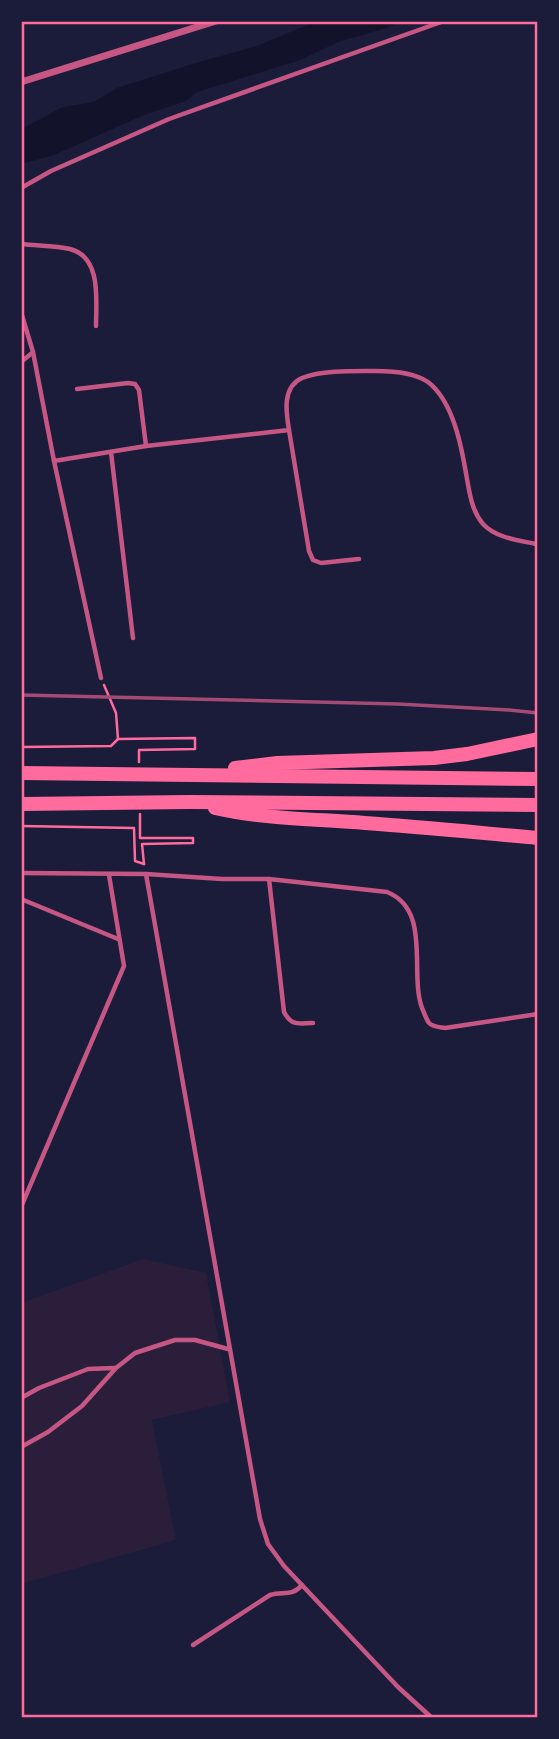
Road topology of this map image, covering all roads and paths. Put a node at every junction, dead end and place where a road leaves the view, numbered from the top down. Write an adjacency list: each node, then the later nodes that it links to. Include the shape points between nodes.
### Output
1 (216, 21): 3 (street)
2 (444, 21): 4 (lane, via 169,119)
3 (21, 82)
4 (21, 188)
5 (21, 244): 7 (lane, via 69,248 89,262 96,284)
6 (21, 312): 8 (lane)
7 (96, 326)
8 (33, 352): 9 (lane); 14 (lane)
9 (21, 362)
10 (77, 389): 12 (lane, via 135,384)
11 (289, 430): 12 (lane); 15 (lane, via 289,390 309,375 382,372 427,381 453,421 472,504 481,522 506,538); 16 (lane, via 313,560)
12 (146, 446): 13 (lane)
13 (111, 452): 14 (lane); 17 (lane)
14 (54, 461): 18 (lane)
15 (536, 544)
16 (359, 559)
17 (133, 638)
18 (101, 678): 20 (path, via 116,713 118,739 111,746)
19 (538, 739): 22 (highway, via 434,758 277,763)
20 (21, 747)
21 (21, 773): 22 (highway)
22 (186, 774): 23 (highway)
23 (538, 779)
24 (190, 802): 25 (highway); 26 (highway); 28 (highway, via 272,817)
25 (21, 804)
26 (538, 805)
27 (21, 826): 29 (path, via 134,828 135,861)
28 (538, 838)
29 (144, 864)
30 (21, 873): 32 (lane)
31 (146, 874): 32 (lane); 33 (lane); 39 (lane)
32 (109, 875): 35 (lane)
33 (269, 879): 36 (lane, via 387,892 405,903 412,918 420,1001 435,1026); 37 (lane, via 284,1012 296,1024)
34 (21, 899): 35 (lane)
35 (119, 940): 38 (lane, via 124,966)
36 (538, 1014)
37 (313, 1023)
38 (21, 1208)
39 (229, 1349): 40 (lane, via 175,1340 135,1353); 43 (lane, via 260,1519 268,1544)
40 (116, 1368): 41 (lane, via 88,1369); 42 (lane, via 82,1406)
41 (21, 1398)
42 (21, 1447)
43 (302, 1585): 44 (lane, via 292,1594 270,1595); 45 (lane)
44 (193, 1645)
45 (432, 1718)

